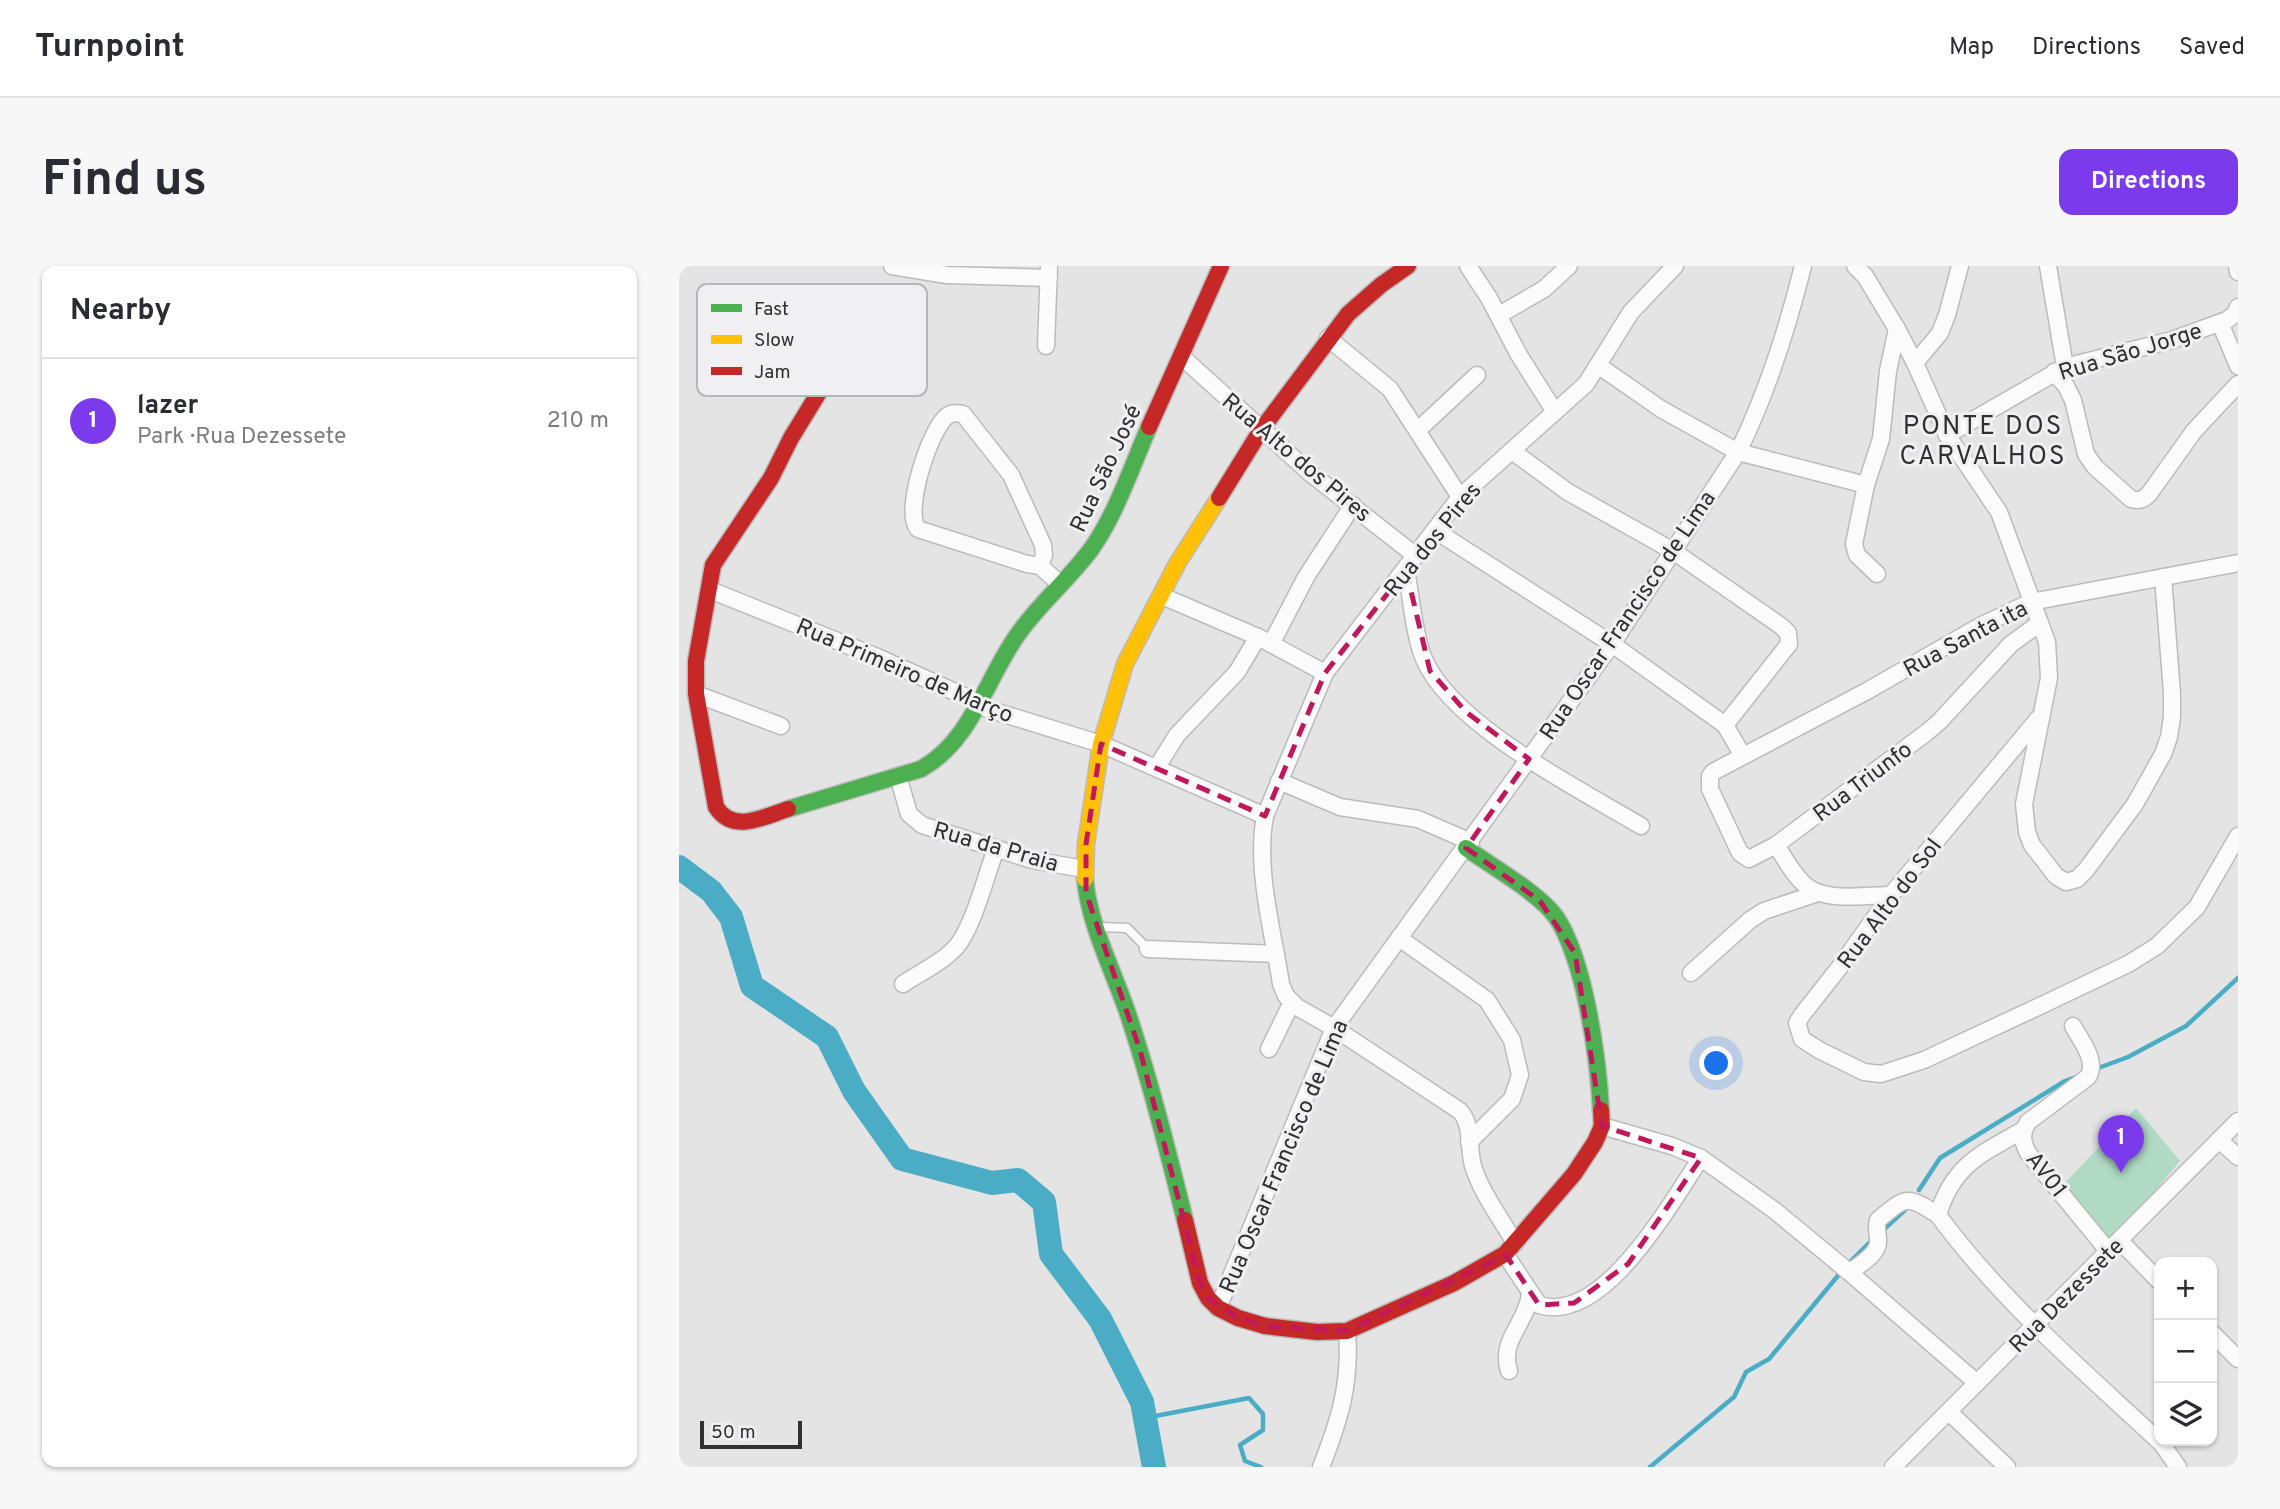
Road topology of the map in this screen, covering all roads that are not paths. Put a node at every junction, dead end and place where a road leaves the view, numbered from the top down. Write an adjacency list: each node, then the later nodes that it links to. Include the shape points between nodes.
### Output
1 (891, 266): 12 (street)
2 (1221, 266): 22 (street, Rua São José)
3 (1408, 266): 13 (street)
4 (1468, 266): 17 (street)
5 (1569, 266): 17 (street, via 1544,289)
6 (1675, 266): 24 (street, Rua dos Pires, via 1632,312)
7 (1803, 266): 35 (street, Rua Oscar Francisco de Lima, via 1790,321)
8 (1855, 266): 19 (street)
9 (1960, 266): 23 (street, via 1940,332)
10 (2048, 266): 26 (street)
11 (2237, 266): 15 (street)
12 (947, 270): 14 (street)
13 (1394, 271): 20 (street)
14 (1049, 272): 21 (street)
15 (2238, 272)
16 (2238, 307): 18 (street, Rua São Jorge)
17 (1499, 316): 30 (street)
18 (2220, 323): 25 (street); 26 (street, Rua São Jorge)
19 (1897, 330): 23 (street); 36 (street, via 1881,439)
20 (1328, 338): 31 (street); 32 (street, via 1390,388)
21 (1046, 346)
22 (1181, 356): 31 (street, Rua Alto dos Pires); 47 (street, Rua São José, via 1102,533)
23 (1915, 363): 33 (street)
24 (1599, 366): 30 (street, Rua dos Pires); 35 (street, via 1661,409)
25 (2238, 366)
26 (2059, 370): 28 (street, via 2073,400 2086,454 2095,467 2137,500 2149,494 2194,431); 33 (street, Rua São Jorge)
27 (1477, 375): 32 (street)
28 (2238, 384)
29 (817, 396): 48 (street, via 771,478 719,553)
30 (1555, 412): 34 (street, Rua dos Pires)
31 (1261, 430): 38 (street, Rua Alto dos Pires); 49 (street)
32 (1418, 430): 37 (street)
33 (1947, 436): 50 (street, via 1999,512)
34 (1512, 451): 37 (street, Rua dos Pires); 40 (street, via 1568,492)
35 (1738, 452): 36 (street); 40 (street, Rua Oscar Francisco de Lima)
36 (1866, 485): 45 (street, via 1854,544 1857,555)
37 (1460, 497): 39 (street, Rua dos Pires)
38 (1353, 505): 41 (street, Rua Alto dos Pires); 52 (street)
39 (1436, 531): 41 (street, Rua dos Pires); 53 (street)
40 (1673, 551): 53 (street, Rua Oscar Francisco de Lima); 58 (street, via 1781,626 1790,639)
41 (1416, 556): 44 (street, Rua dos Pires)
42 (2238, 563): 46 (street, Rua Santa ita)
43 (1040, 566): 43 (street, via 1043,545 1011,475 963,414 947,416 916,485 914,524); 47 (street)
44 (1406, 570): 54 (street, Rua dos Pires); 62 (street, via 1422,655 1430,671 1466,712)
45 (1877, 574)
46 (2163, 577): 50 (street, Rua Santa ita); 57 (street, via 2172,693 2169,737 2135,804 2077,879 2066,881 2056,876 2027,832 2024,804)
47 (1060, 584): 56 (street, Rua São José, via 1008,648)
48 (710, 590): 55 (street); 56 (street, Rua Primeiro de Março, via 877,657)
49 (1161, 596): 52 (street); 60 (street, via 1125,664)
50 (2031, 602): 51 (street); 61 (street, Rua Santa ita)
51 (2040, 623): 57 (street, via 2048,649 2049,678); 71 (street, Rua Triunfo, via 2011,644 1939,722)
52 (1265, 640): 54 (street); 63 (street, via 1184,727)
53 (1612, 644): 58 (street); 62 (street, Rua Oscar Francisco de Lima)
54 (1325, 673): 66 (street, Rua dos Pires)
55 (696, 694): 59 (street); 65 (street, Rua São José, via 716,807 722,818 732,822 756,819)
56 (978, 706): 60 (street, Rua Primeiro de Março); 65 (street, Rua São José, via 934,764)
57 (2040, 718): 75 (street, Rua Alto do Sol)
58 (1725, 725): 61 (street)
59 (781, 726)
60 (1101, 744): 63 (street, Rua Primeiro de Março); 73 (street)
61 (1743, 756): 64 (street, Rua Santa ita)
62 (1528, 759): 68 (street); 70 (street, Rua Oscar Francisco de Lima)
63 (1157, 767): 67 (street, Rua Primeiro de Março)
64 (1713, 772): 71 (street, Rua Triunfo, via 1710,789 1743,857 1754,858)
65 (898, 776): 72 (street, Rua da Praia, via 913,819)
66 (1279, 781): 67 (street, Rua dos Pires); 70 (street, via 1340,807 1418,819)
67 (1265, 816): 79 (street, Rua dos Pires, via 1261,860)
68 (1641, 826)
69 (2238, 836): 75 (street, Rua Alto do Sol, via 2197,907 2157,946 1924,1060 1881,1074 1864,1072 1819,1050 1802,1039 1797,1023)
70 (1468, 845): 77 (street, Rua Oscar Francisco de Lima); 87 (street, via 1540,901 1571,944 1587,1009)
71 (1776, 845): 74 (street, via 1801,881)
72 (996, 849): 73 (street, Rua da Praia); 81 (street, via 958,944)
73 (1083, 869): 76 (street)
74 (1818, 893): 75 (street); 80 (street, via 1764,911)
75 (1891, 895)
76 (1096, 927): 78 (lane, via 1127,929); 99 (street, via 1161,1122 1200,1283)
77 (1399, 938): 84 (street, Rua Oscar Francisco de Lima); 90 (street, via 1486,1000 1512,1040 1520,1076 1512,1099)
78 (1148, 949): 79 (street)
79 (1276, 954): 82 (street, Rua dos Pires, via 1281,984)
80 (1691, 973)
81 (903, 984)
82 (1292, 1002): 84 (street); 85 (street)
83 (2073, 1026): 88 (street, AV01, via 2091,1069 2088,1077)
84 (1334, 1028): 90 (street, via 1460,1111 1469,1125); 99 (street, Rua Oscar Francisco de Lima)
85 (1269, 1049)
86 (2238, 1121): 89 (street, Rua Dezessete)
87 (1602, 1126): 92 (street); 95 (street, via 1574,1174)
88 (2023, 1130): 93 (street, via 1961,1170); 94 (street, AV01, via 2028,1153)
89 (2219, 1140): 91 (street); 94 (street, Rua Dezessete)
90 (1469, 1142): 95 (street, via 1478,1179)
91 (2238, 1157)
92 (1701, 1158): 96 (street); 98 (street, via 1651,1233 1616,1275 1585,1298 1555,1308 1539,1305)
93 (1938, 1215): 96 (street, via 1916,1200 1903,1201 1878,1220 1875,1251); 100 (street)
94 (2114, 1247): 97 (street, AV01); 100 (street, Rua Dezessete)
95 (1510, 1248): 98 (street); 101 (street, via 1454,1283)
96 (1846, 1269): 105 (street)
97 (2154, 1277)
98 (1530, 1294): 104 (street, via 1506,1353)
99 (1218, 1308): 101 (street, via 1265,1326)
100 (2036, 1326): 105 (street, Rua Dezessete); 110 (street, via 2162,1444)
101 (1347, 1331): 107 (street, via 1346,1392)
102 (2217, 1338): 103 (street)
103 (2238, 1359)
104 (1509, 1371)
105 (1977, 1384): 106 (street, Rua Dezessete)
106 (1949, 1412): 108 (street, Rua Dezessete); 109 (street)
107 (1321, 1467)
108 (1893, 1467)
109 (2007, 1467)
110 (2178, 1467)

